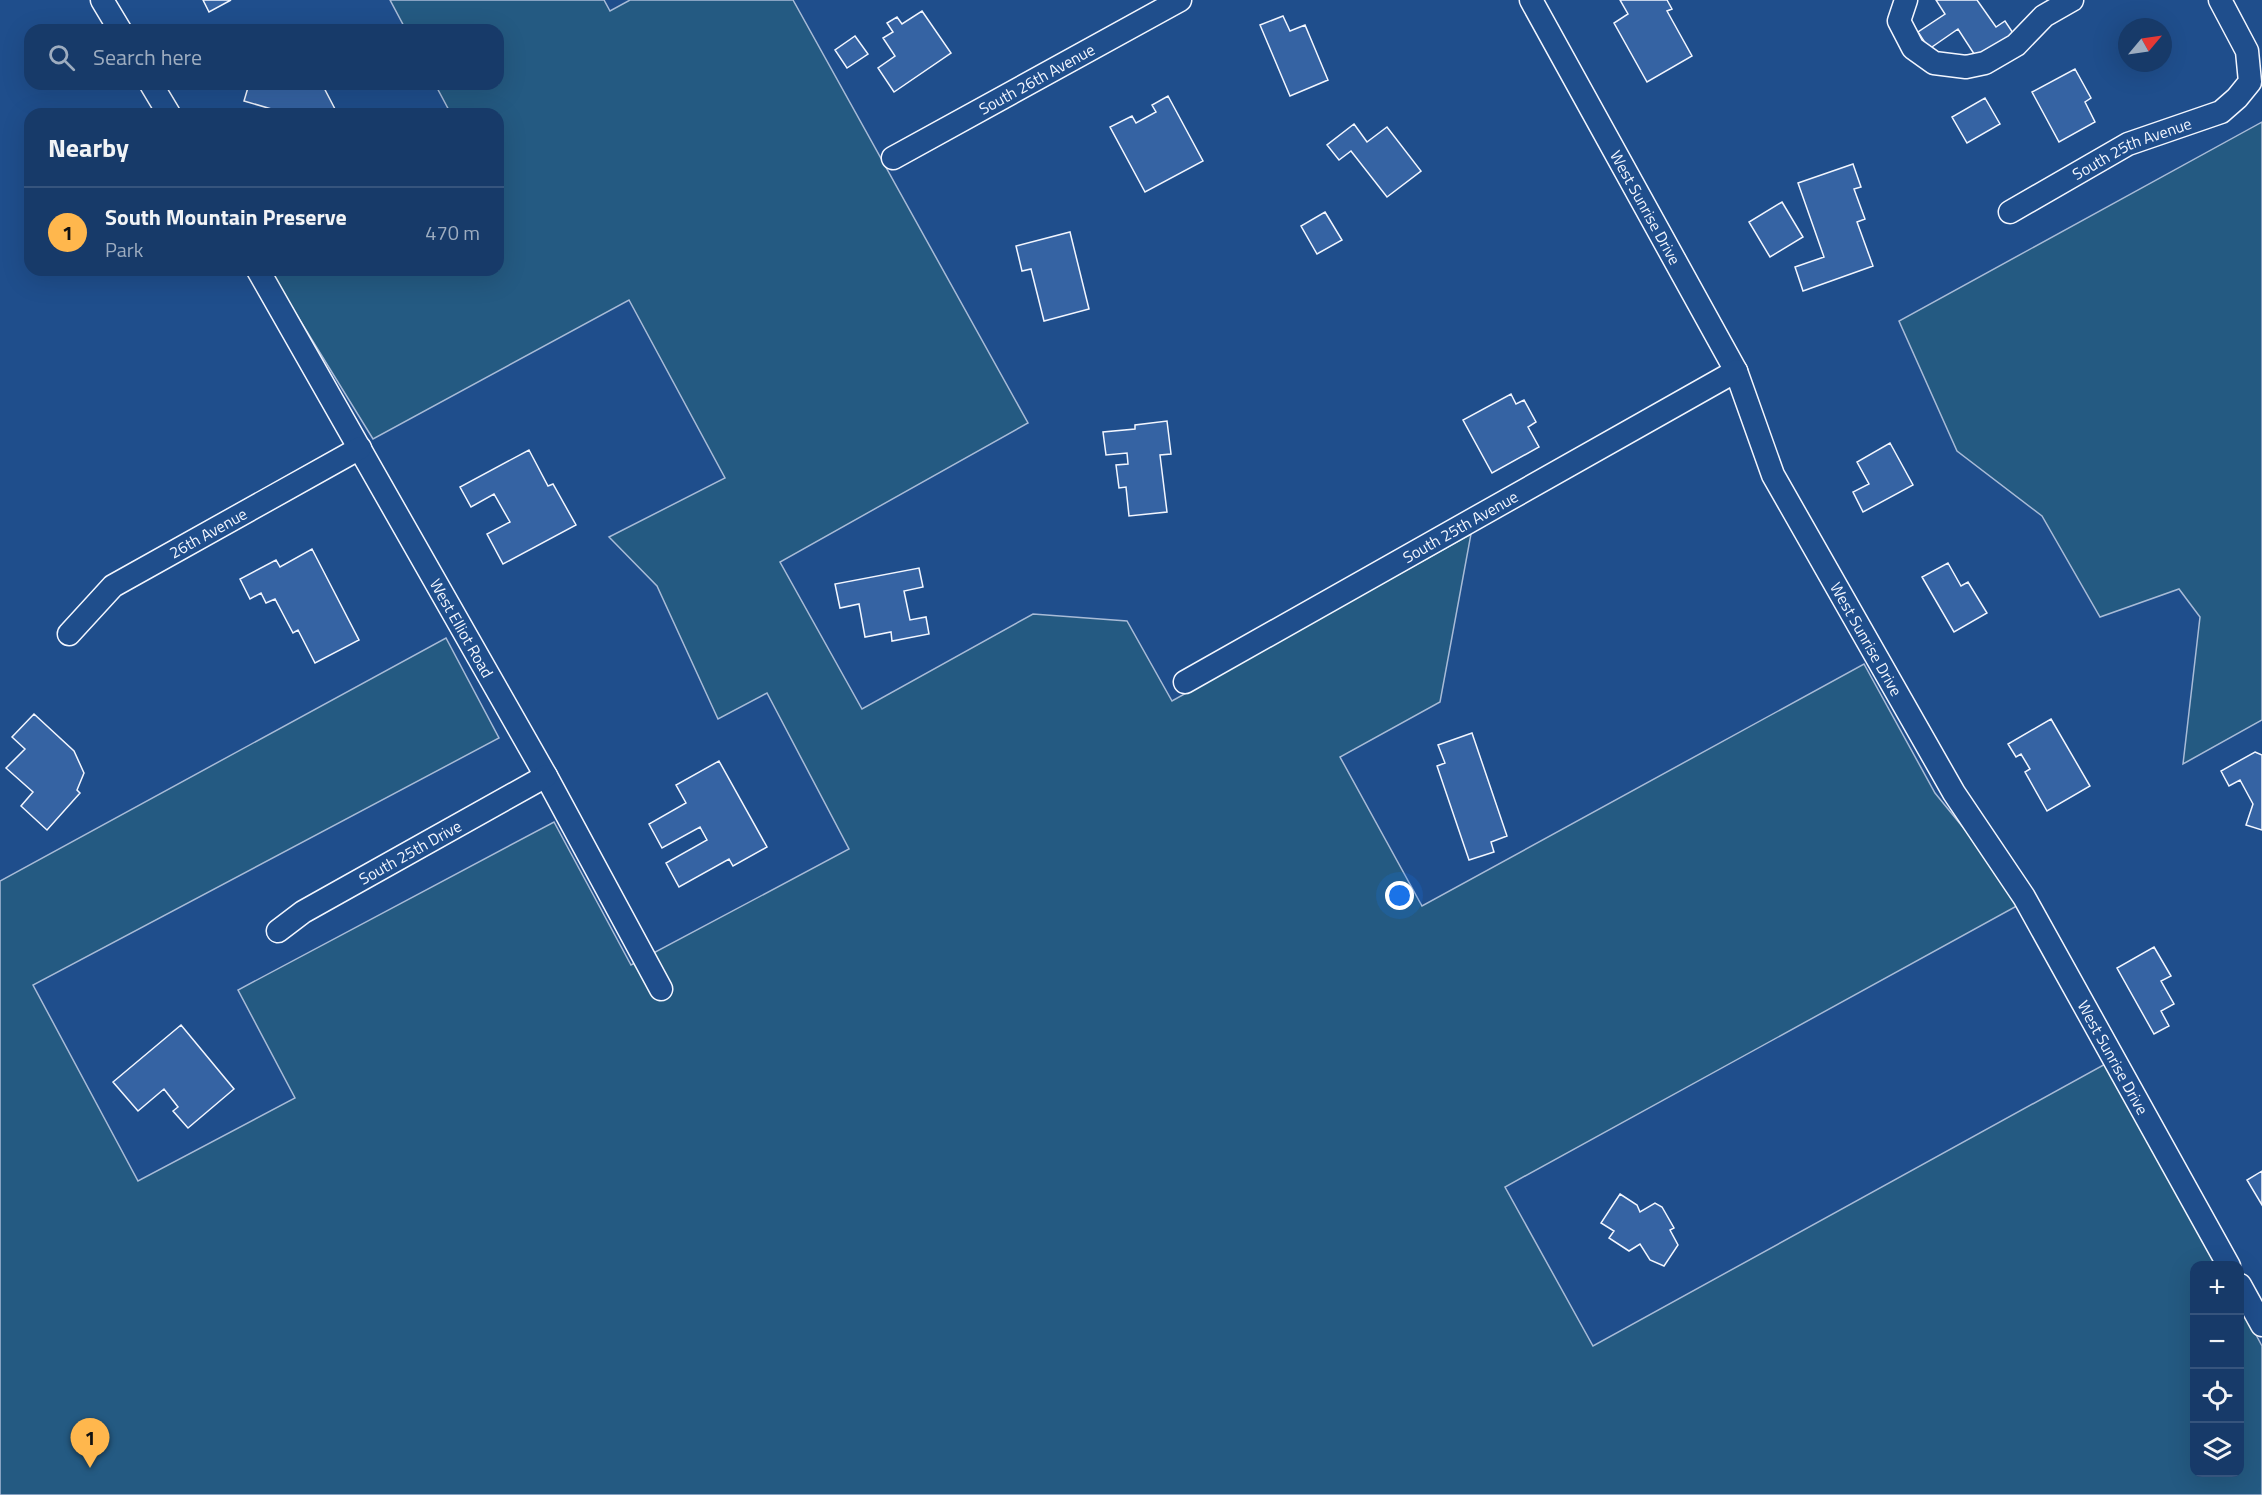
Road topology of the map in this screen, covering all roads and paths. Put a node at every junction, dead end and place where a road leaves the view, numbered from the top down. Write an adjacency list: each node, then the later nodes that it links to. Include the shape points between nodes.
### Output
1 (102, 0): 7 (street)
2 (1180, 0): 10 (street, South 26th Avenue)
3 (1531, 0): 13 (street, West Sunrise Drive)
4 (1906, 0): 5 (street, via 1899,21 1913,48 1934,63 1966,67 1984,63 2016,45 2044,16)
5 (2072, 0)
6 (2220, 0): 11 (street, South 25th Avenue, via 2247,51 2250,82 2237,98 2221,112 2128,144)
7 (116, 24)
8 (155, 90): 9 (street)
9 (165, 108)
10 (893, 158)
11 (2010, 212)
12 (261, 276): 14 (street, West Elliot Road)
13 (1736, 371): 16 (street, South 25th Avenue); 20 (street, West Sunrise Drive, via 1773,475 1954,793 2024,897)
14 (360, 448): 15 (street, 26th Avenue, via 113,586); 17 (street, West Elliot Road)
15 (69, 634)
16 (1185, 682)
17 (546, 776): 18 (street, South 25th Drive, via 303,912); 19 (street, West Elliot Road)
18 (278, 931)
19 (662, 989)
20 (2226, 1261)
21 (2244, 1292): 22 (street)
22 (2262, 1325)

